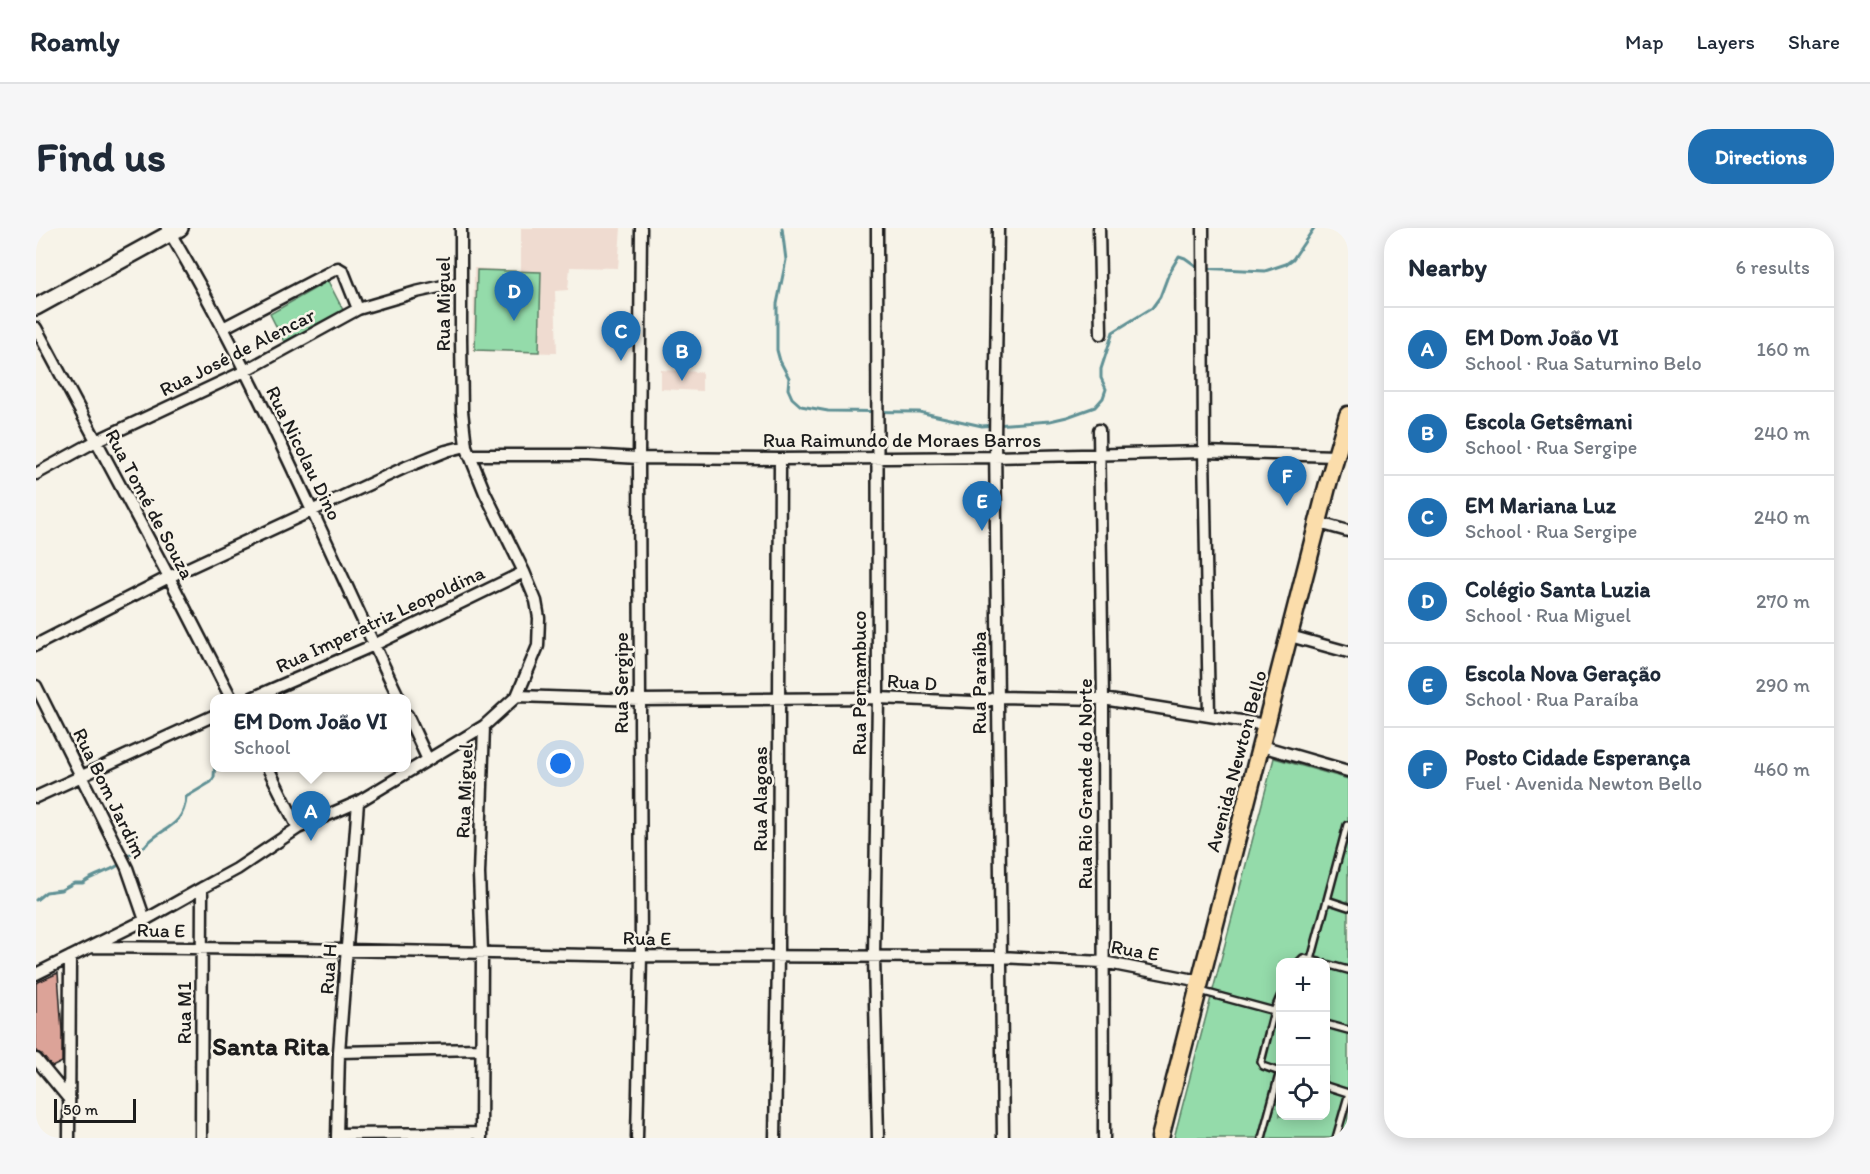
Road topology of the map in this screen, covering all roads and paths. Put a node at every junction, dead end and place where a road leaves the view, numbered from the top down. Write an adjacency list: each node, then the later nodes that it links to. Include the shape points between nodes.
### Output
1 (461, 228): 8 (street, Rua Miguel)
2 (641, 228): 22 (street, Rua Sergipe)
3 (877, 228): 23 (street, Rua Pernambuco)
4 (998, 228): 24 (street, Rua Paraíba)
5 (1099, 228): 13 (street)
6 (1203, 228): 19 (street)
7 (172, 230): 9 (street); 12 (street, Rua Nicolau Dino)
8 (461, 282): 10 (street, Rua José de Alencar); 18 (street, Rua Miguel, via 462,411)
9 (36, 307)
10 (358, 309): 12 (street, via 343,271 338,268); 14 (street, Rua José de Alencar)
11 (36, 328): 17 (street, Rua Tomé de Souza)
12 (223, 328): 14 (street, Rua Nicolau Dino)
13 (1101, 334)
14 (245, 371): 17 (street, Rua José de Alencar); 27 (street, Rua Nicolau Dino)
15 (1348, 415): 21 (main road, Avenida Newton Bello)
16 (1099, 430): 20 (street, Rua Rio Grande do Norte)
17 (96, 441): 26 (street, Rua José de Alencar); 31 (street, Rua Tomé de Souza)
18 (468, 451): 22 (street, Rua Raimundo de Moraes Barros); 27 (street, Rua Raimundo de Moraes Barros, via 446,451); 30 (street, Rua Miguel)
19 (1204, 453): 20 (street, Rua Raimundo de Moraes Barros); 21 (street, Rua Raimundo de Moraes Barros); 46 (street)
20 (1098, 456): 24 (street, Rua Raimundo de Moraes Barros); 44 (street, Rua Rio Grande do Norte)
21 (1335, 456): 28 (main road, Avenida Newton Bello)
22 (639, 458): 25 (street, Rua Raimundo de Moraes Barros); 45 (street, Rua Sergipe)
23 (877, 458): 24 (street, Rua Raimundo de Moraes Barros); 25 (street, Rua Raimundo de Moraes Barros); 43 (street, Rua Pernambuco)
24 (995, 458): 42 (street, Rua Paraíba)
25 (780, 459): 41 (street, Rua Alagoas)
26 (36, 474)
27 (313, 511): 31 (street, Rua Raimundo de Moraes Barros); 34 (street, Rua Nicolau Dino)
28 (1319, 523): 29 (street); 32 (main road, Avenida Newton Bello)
29 (1348, 531)
30 (524, 572): 34 (street, Rua Imperatriz Leopoldina); 40 (street, Rua Miguel, via 536,601 540,629 538,646)
31 (169, 577): 33 (street, Rua Raimundo de Moraes Barros); 37 (street, Rua Tomé de Souza)
32 (1290, 636): 35 (street); 49 (main road, Avenida Newton Bello)
33 (36, 645)
34 (374, 645): 38 (street, Rua Imperatriz Leopoldina); 39 (street, Rua Nicolau Dino)
35 (1348, 652)
36 (36, 686): 57 (street, Rua Bom Jardim)
37 (228, 694)
38 (263, 694)
39 (397, 694)
40 (517, 696): 45 (street, Rua D); 50 (street, Rua Miguel)
41 (778, 697): 43 (street, Rua D); 45 (street, Rua D); 71 (street, Rua Alagoas)
42 (997, 697): 43 (street, Rua D, via 973,702); 44 (street, Rua D); 74 (street, Rua Paraíba)
43 (878, 698): 72 (street, Rua Pernambuco)
44 (1103, 699): 46 (street, Rua D); 76 (street, Rua Rio Grande do Norte)
45 (639, 700): 70 (street, Rua Sergipe)
46 (1209, 715): 49 (street, Rua D)
47 (210, 717): 57 (street)
48 (411, 723): 52 (street)
49 (1266, 725): 51 (main road, Avenida Newton Bello)
50 (484, 726): 52 (street); 69 (street, Rua Miguel, via 479,874)
51 (1261, 747): 54 (street); 80 (main road, Avenida Newton Bello)
52 (428, 759): 53 (street)
53 (411, 769)
54 (1348, 771)
55 (270, 772): 61 (street)
56 (407, 772): 59 (street)
57 (81, 776): 58 (street); 65 (street, Rua Bom Jardim, via 127,868)
58 (36, 797)
59 (358, 802): 61 (street); 68 (street, Rua H)
60 (1347, 825): 63 (lane)
61 (298, 828): 62 (street)
62 (202, 888): 65 (street); 67 (street, Rua M1)
63 (1327, 900): 64 (lane); 75 (lane)
64 (1348, 907)
65 (145, 920): 66 (street)
66 (91, 947): 67 (street, Rua E); 73 (street)
67 (202, 948): 68 (street, Rua E); 96 (street, Rua M1)
68 (347, 950): 69 (street, Rua E); 86 (street, Rua H)
69 (482, 952): 70 (street, Rua E); 85 (street, Rua Miguel)
70 (640, 956): 71 (street, Rua E); 97 (street, Rua Sergipe)
71 (778, 956): 72 (street, Rua E); 98 (street, Rua Alagoas)
72 (874, 956): 74 (street, Rua E); 99 (street, Rua Pernambuco)
73 (70, 957): 79 (street); 92 (street)
74 (1000, 957): 76 (street, Rua E); 100 (street, Rua Paraíba)
75 (1312, 958)
76 (1103, 962): 80 (street, Rua E); 101 (street, Rua Rio Grande do Norte)
77 (1330, 965): 78 (lane)
78 (1348, 970)
79 (36, 975)
80 (1199, 986): 81 (lane); 102 (main road, Avenida Newton Bello)
81 (1276, 1012)
82 (1276, 1015): 88 (lane, via 1261,1064)
83 (1330, 1025): 84 (lane)
84 (1348, 1030)
85 (480, 1049): 86 (street); 93 (street, Rua Miguel)
86 (339, 1052): 94 (street, Rua H)
87 (36, 1059): 92 (street)
88 (1276, 1070)
89 (1330, 1087): 91 (lane)
90 (1276, 1088): 103 (lane)
91 (1348, 1094): 104 (lane)
92 (69, 1099): 95 (street)
93 (481, 1135): 94 (street)
94 (337, 1136)
95 (69, 1138)
96 (201, 1138)
97 (637, 1138)
98 (775, 1138)
99 (878, 1138)
100 (1003, 1138)
101 (1104, 1138)
102 (1159, 1138)
103 (1263, 1138)
104 (1336, 1138)

